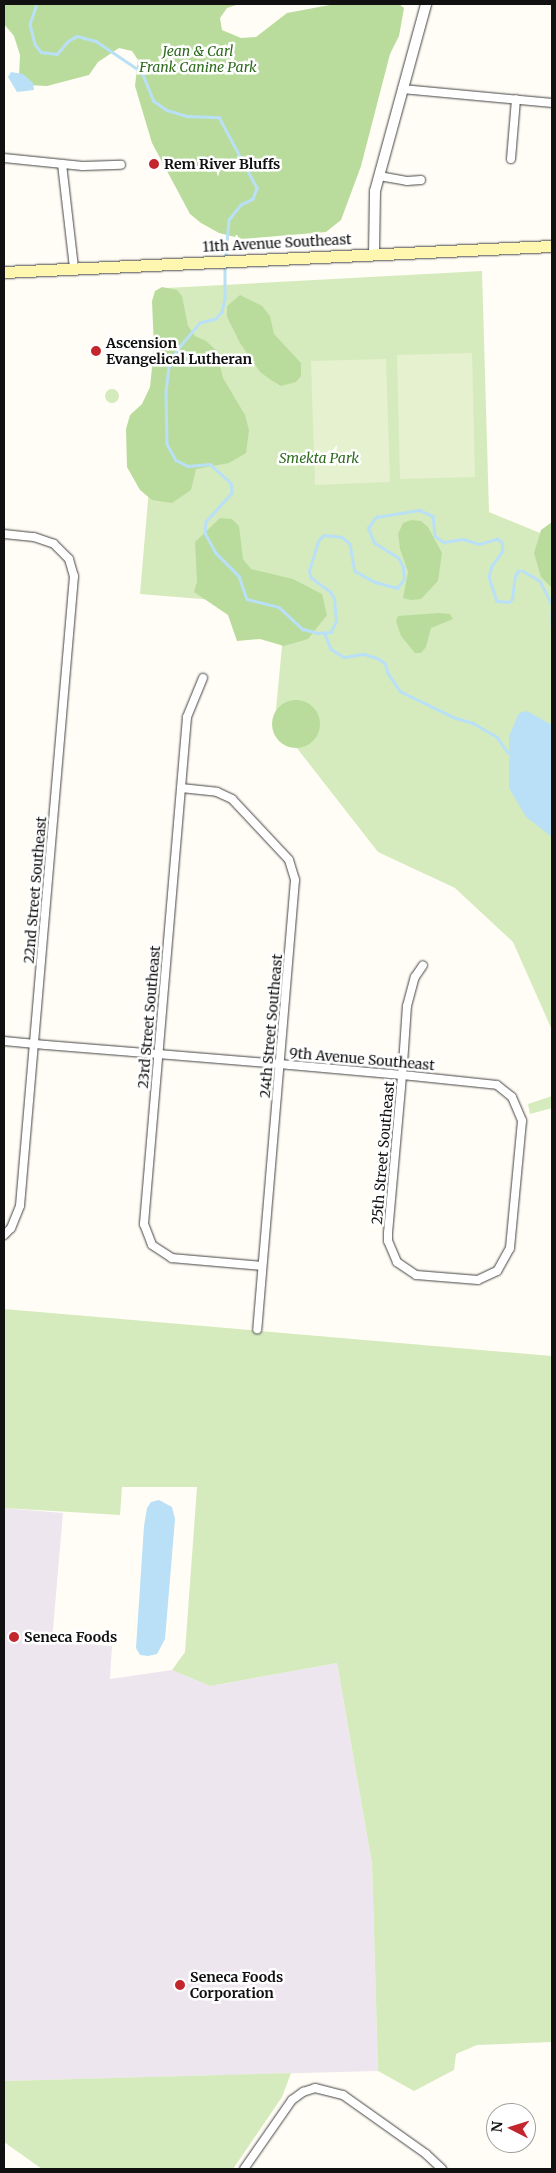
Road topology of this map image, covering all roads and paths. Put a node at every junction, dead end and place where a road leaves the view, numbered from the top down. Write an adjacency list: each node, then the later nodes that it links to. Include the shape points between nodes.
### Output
1 (426, 4): 2 (street)
2 (402, 89): 3 (street); 9 (street)
3 (516, 100): 4 (street); 6 (street)
4 (552, 103)
5 (4, 158): 7 (street)
6 (511, 159)
7 (62, 164): 8 (street); 13 (street)
8 (121, 165)
9 (379, 176): 10 (street); 12 (street, via 374,203)
10 (421, 180)
11 (552, 246): 12 (main road, 11th Avenue Southeast)
12 (374, 254): 13 (main road, 11th Avenue Southeast)
13 (74, 268): 14 (main road, 11th Avenue Southeast)
14 (4, 272)
15 (4, 534): 20 (street, 22nd Street Southeast, via 42,538 59,547 73,567 74,587)
16 (203, 678): 17 (street, 23rd Street Southeast, via 187,718)
17 (182, 788): 21 (street, 23rd Street Southeast); 22 (street, 24th Street Southeast, via 217,792 232,800 292,866 295,889)
18 (424, 965): 23 (street, 25th Street Southeast, via 409,997)
19 (4, 1041): 20 (street, 9th Avenue Southeast)
20 (35, 1044): 21 (street, 9th Avenue Southeast); 25 (street, 22nd Street Southeast, via 20,1206 11,1228)
21 (158, 1054): 22 (street, 9th Avenue Southeast); 26 (street, 23rd Street Southeast, via 144,1218 148,1239 160,1252 172,1258)
22 (280, 1064): 23 (street, 9th Avenue Southeast); 26 (street, 24th Street Southeast)
23 (402, 1075): 24 (street, 9th Avenue Southeast, via 490,1083); 24 (street, 25th Street Southeast, via 388,1241 393,1256 408,1272 446,1279 485,1278 497,1271 508,1257 522,1121)
24 (507, 1092)
25 (4, 1235)
26 (262, 1266): 27 (street, 24th Street Southeast)
27 (257, 1329)
28 (244, 2169): 29 (street, via 292,2100 315,2088 343,2095)
29 (442, 2169)

